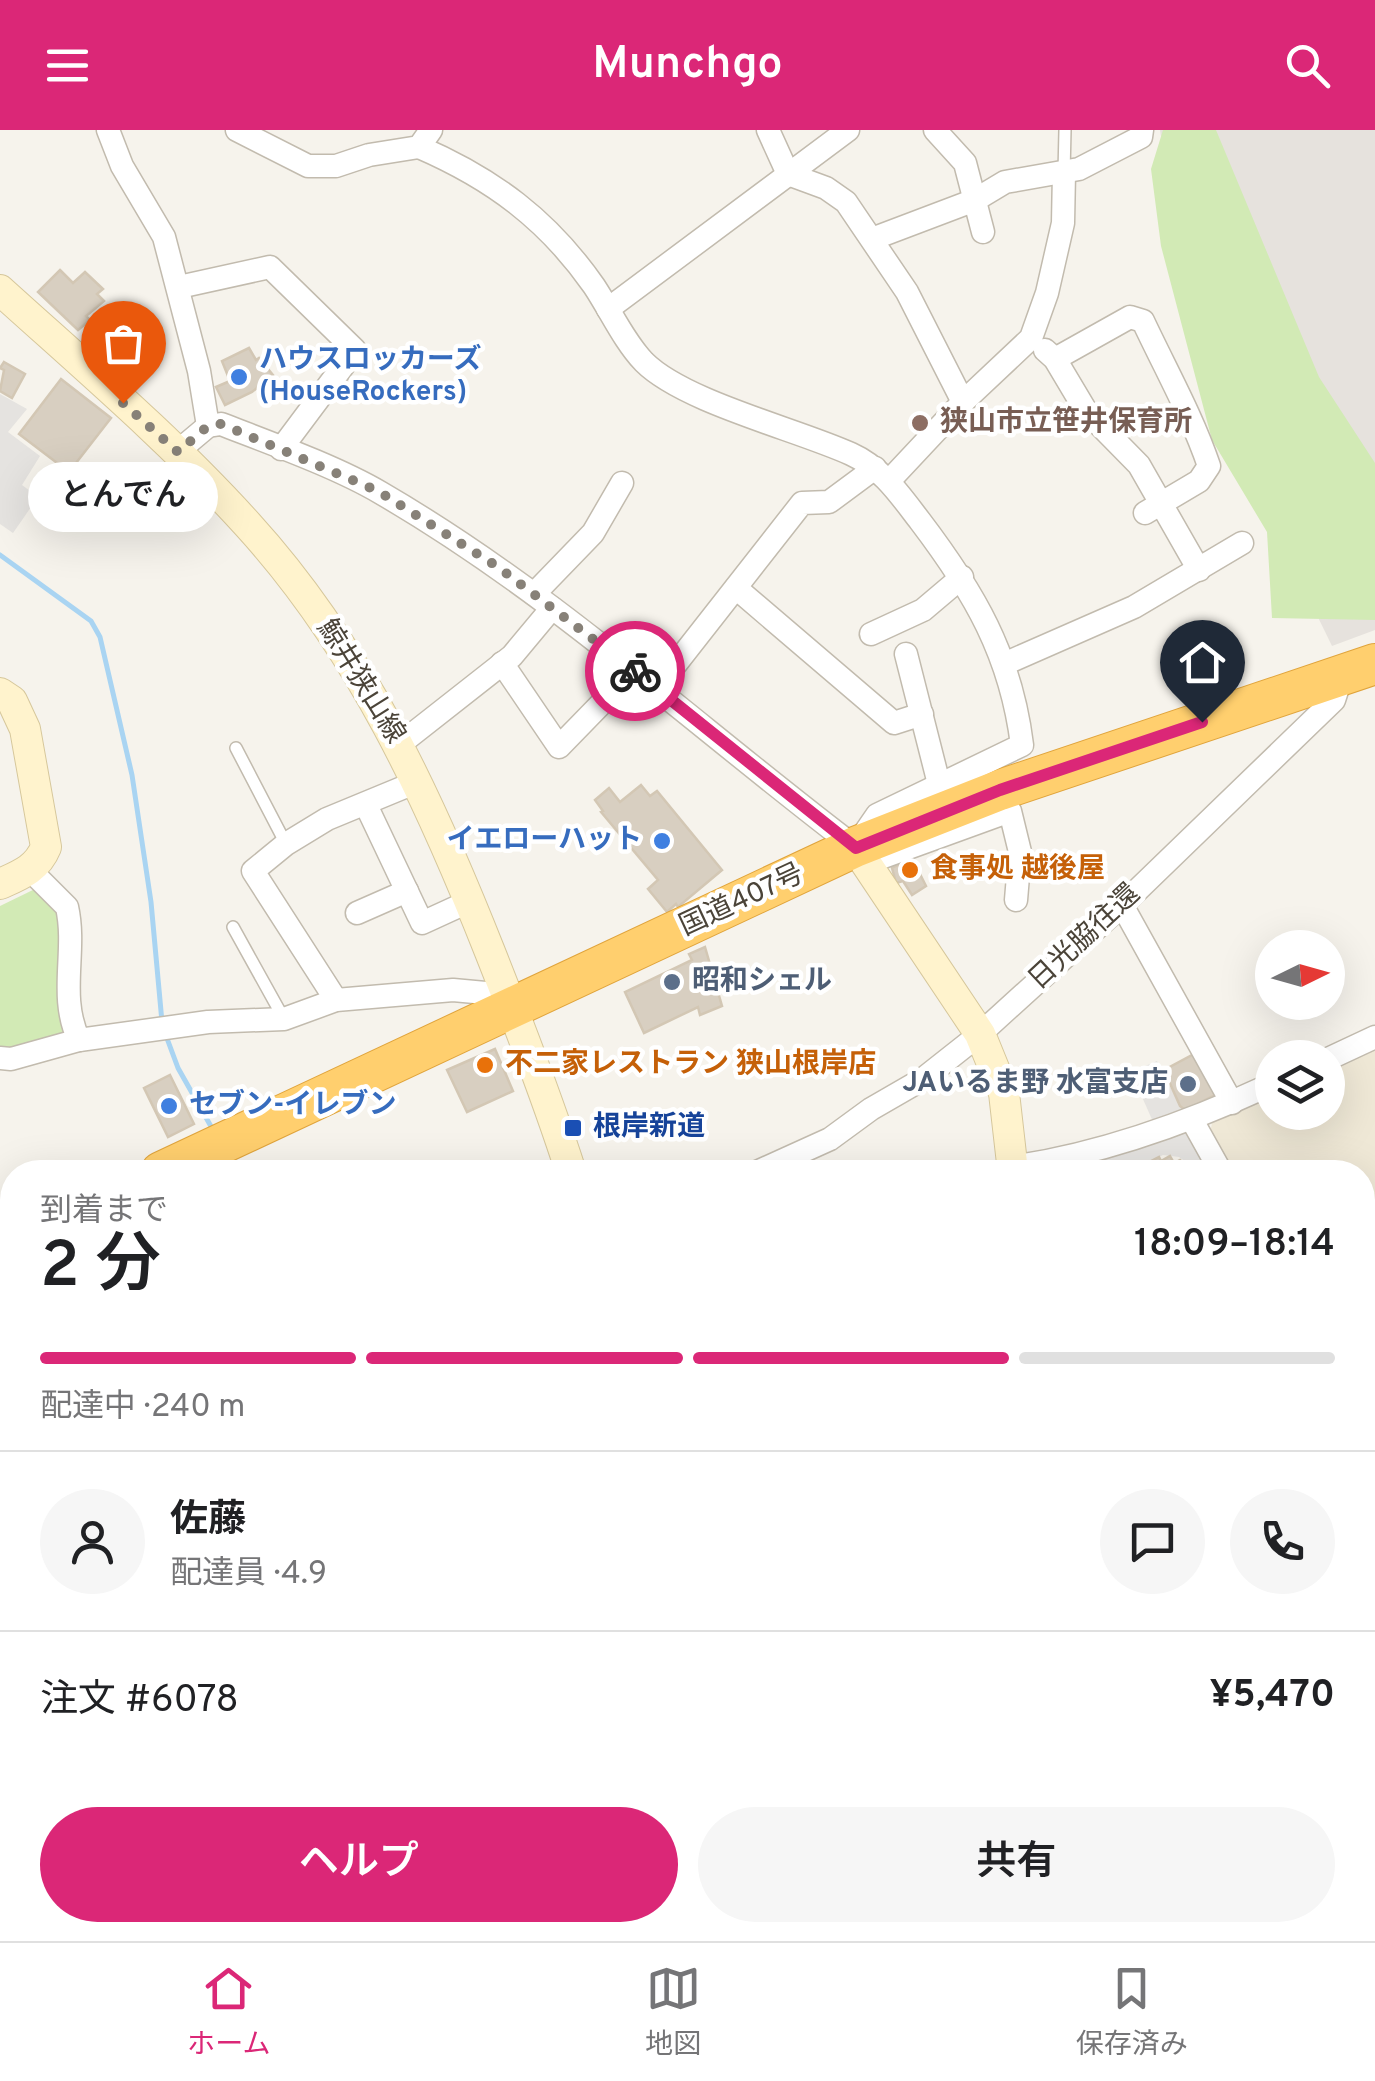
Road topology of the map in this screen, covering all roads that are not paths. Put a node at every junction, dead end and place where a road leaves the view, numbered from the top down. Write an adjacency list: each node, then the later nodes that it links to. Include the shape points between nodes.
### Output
1 (108, 130): 14 (street, via 164,238)
2 (237, 130): 8 (street, via 308,166 336,166)
3 (768, 130): 10 (street)
4 (848, 130): 10 (street)
5 (935, 130): 11 (street, via 965,163)
6 (1066, 130): 9 (lane)
7 (1142, 130): 9 (street, via 1141,137)
8 (425, 139): 16 (street, via 545,224)
9 (1064, 173): 11 (street, via 1004,182); 17 (street, via 1063,223)
10 (788, 174): 13 (street, via 846,202); 16 (street)
11 (975, 200): 12 (street); 13 (street)
12 (983, 232)
13 (872, 239): 19 (street)
14 (179, 287): 20 (street); 21 (street, via 270,268 355,350)
15 (5, 307): 22 (main road, 鯨井狭山線, via 69,353)
16 (608, 309): 23 (street, via 644,361 670,381 854,455)
17 (1031, 338): 18 (street); 19 (street)
18 (1055, 359): 25 (street, via 1086,411 1139,465); 25 (street, via 1130,317 1143,321 1209,466 1200,481)
19 (964, 402): 23 (street)
20 (208, 426): 21 (street, via 221,424); 22 (street)
21 (281, 449): 30 (street, via 378,491)
22 (178, 452): 40 (main road, 鯨井狭山線, via 286,570)
23 (882, 474): 28 (street); 29 (street, via 829,502 802,504)
24 (622, 483): 30 (street)
25 (1154, 508): 27 (street)
26 (1242, 543): 27 (street)
27 (1199, 570): 34 (street, via 1134,607)
28 (962, 577): 31 (street, via 923,610); 34 (street)
29 (736, 588): 37 (street); 39 (street, via 894,723)
30 (543, 601): 33 (street); 35 (street)
31 (871, 634)
32 (906, 654): 39 (street)
33 (502, 663): 35 (street, via 559,747); 40 (street)
34 (1004, 664): 43 (street, via 1022,745)
35 (634, 670): 37 (street)
36 (1358, 670): 46 (highway, 国道407号, via 1000,790); 52 (street, 日光脇往還)
37 (657, 688): 46 (street)
38 (0, 693): 47 (main road, via 20,712 45,834 46,847)
39 (922, 714): 43 (street)
40 (400, 744): 42 (main road, 鯨井狭山線)
41 (236, 748): 45 (lane)
42 (419, 781): 44 (street); 51 (main road, 鯨井狭山線)
43 (938, 784): 46 (street, via 877,814)
44 (366, 805): 45 (street); 49 (street)
45 (286, 844): 55 (street, via 253,871)
46 (861, 855): 50 (street, via 1010,811 1020,852); 56 (highway, 国道407号); 58 (main road)
47 (30, 870): 48 (main road); 60 (street, via 67,907 66,988)
48 (0, 884)
49 (407, 891): 51 (street, via 422,923); 53 (street)
50 (1016, 900)
51 (470, 901): 56 (main road, 鯨井狭山線)
52 (1122, 906): 58 (street, 日光脇往還); 64 (street)
53 (358, 913)
54 (234, 927): 57 (lane)
55 (336, 1000): 56 (street, via 453,990); 57 (street)
56 (510, 1002): 66 (highway, 国道407号); 67 (main road, 鯨井狭山線)
57 (284, 1019): 60 (street)
58 (980, 1034): 68 (street, 日光脇往還); 69 (main road, via 1004,1093)
59 (1375, 1037): 61 (street)
60 (79, 1040): 62 (street)
61 (1345, 1051)
62 (0, 1058)
63 (1255, 1092): 64 (street)
64 (1232, 1103): 65 (street)
65 (1192, 1120): 70 (street); 71 (street)
66 (187, 1160)
67 (567, 1160)
68 (796, 1160)
69 (1011, 1160)
70 (1060, 1160)
71 (1214, 1160)

